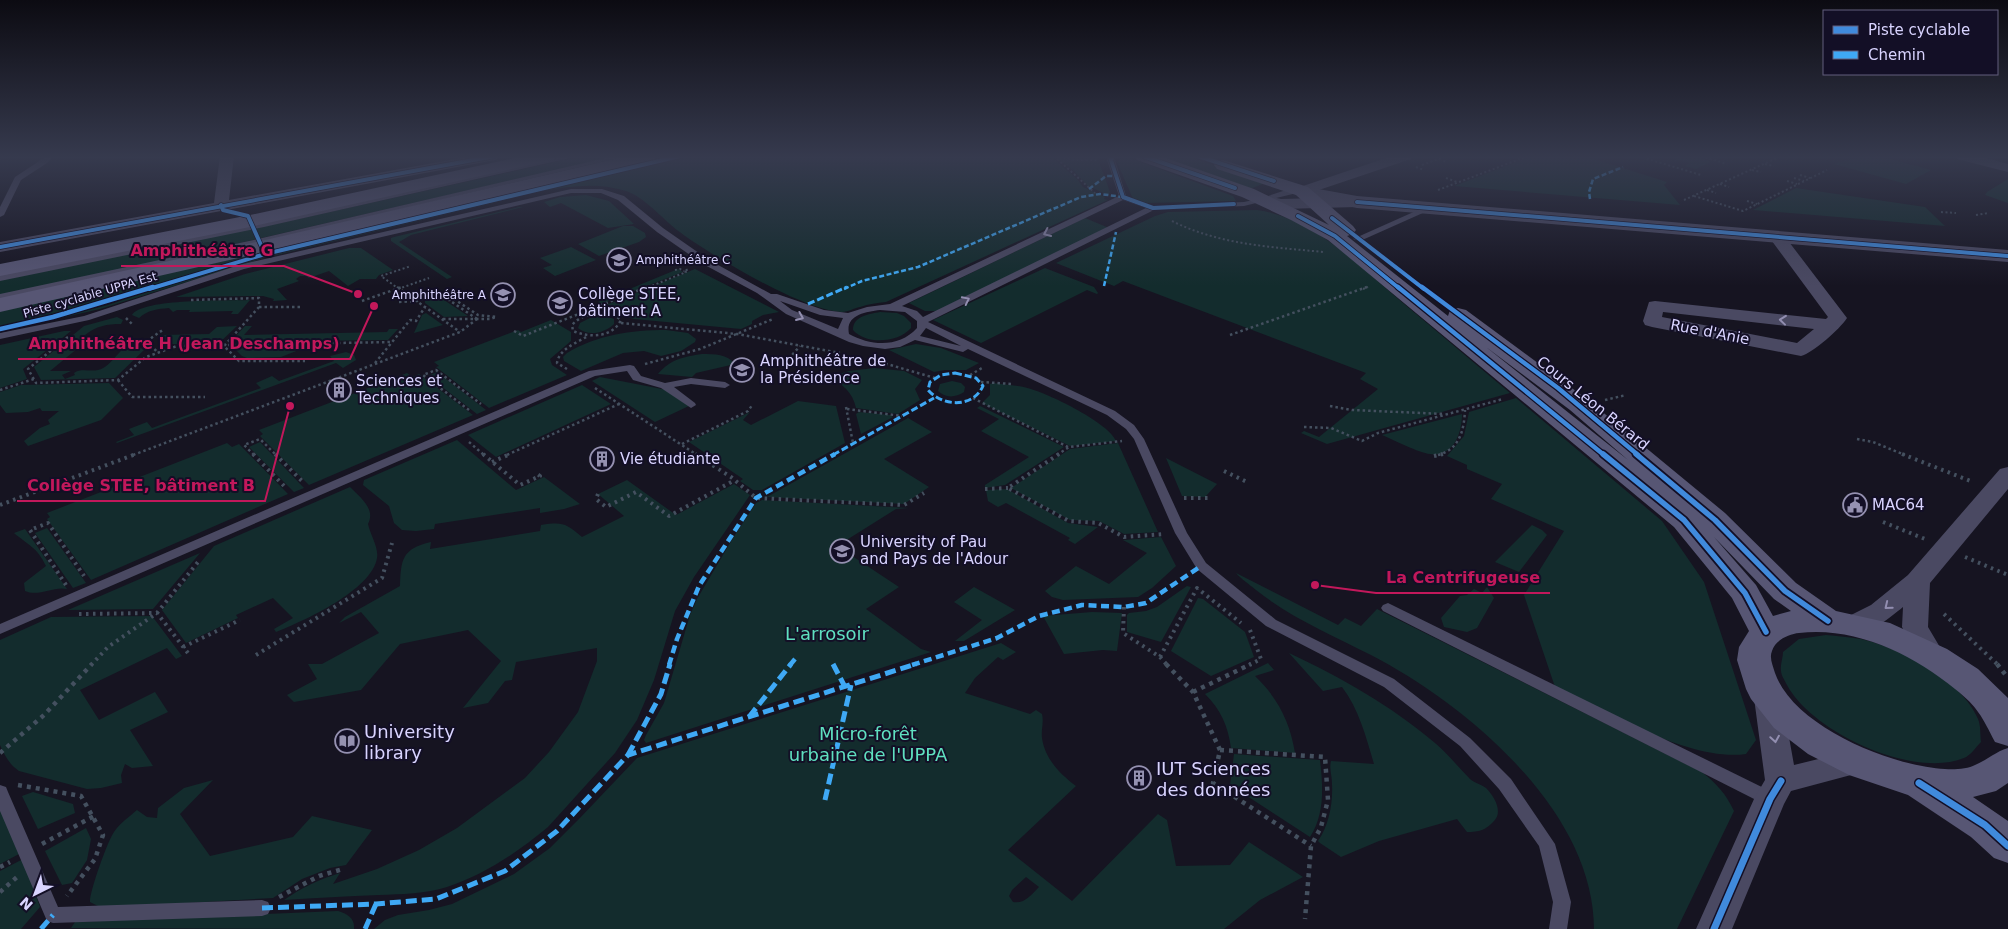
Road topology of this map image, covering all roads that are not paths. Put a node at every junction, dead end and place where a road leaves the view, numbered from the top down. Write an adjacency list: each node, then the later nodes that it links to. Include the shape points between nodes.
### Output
1 (8, 199): 21 (lane)
2 (222, 199): 19 (street)
3 (257, 199): 19 (street)
4 (349, 199): 26 (main road)
5 (380, 199): 27 (lane)
6 (438, 199): 29 (lane)
7 (464, 199): 30 (main road)
8 (535, 199): 36 (lane, via 242,267 96,315)
9 (623, 199): 28 (lane, via 706,262)
10 (1118, 199): 31 (lane, one-way to 31)
11 (1129, 199): 20 (lane)
12 (1255, 199): 20 (lane, via 1244,204)
13 (1281, 199): 23 (main road, Cours Léon Bérard, via 1298,216)
14 (1311, 199): 23 (main road, Cours Léon Bérard)
15 (1332, 199): 16 (street, via 1357,202)
16 (1423, 199)
17 (1432, 199): 23 (lane)
18 (1435, 199): 22 (street)
19 (221, 206): 24 (street)
20 (1153, 208): 33 (lane, one-way to 20)
21 (0, 215)
22 (1777, 237): 25 (street); 34 (street, via 1838,318)
23 (1357, 246): 45 (main road, Cours Léon Bérard, via 1558,388 1714,520 1786,591); 47 (main road, Cours Léon Bérard, via 1389,280 1684,520 1745,593)
24 (0, 247)
25 (2008, 256)
26 (0, 270)
27 (0, 278)
28 (760, 291): 32 (lane, via 823,314); 35 (lane, one-way to 35, via 789,312)
29 (0, 297)
30 (0, 305)
31 (892, 307): 32 (lane, via 868,308); 33 (lane, via 911,311)
32 (849, 316): 35 (lane, via 841,328)
33 (922, 322): 37 (lane, via 922,328); 38 (lane)
34 (1831, 325): 34 (street, Rue d'Anie, one-way to 34, via 1654,306 1652,321 1801,350)
35 (844, 335): 37 (lane, via 861,344 875,346)
36 (0, 336)
37 (914, 337): 38 (lane)
38 (980, 352): 59 (lane, via 1111,413 1130,427 1139,439 1181,533 1201,566 1270,623 1389,683 1472,749 1505,784 1547,844 1562,902)
39 (725, 385): 40 (lane, via 691,381)
40 (666, 386): 41 (lane); 46 (lane, via 637,378 630,368 593,373)
41 (691, 405)
42 (2001, 482): 43 (street)
43 (1917, 581): 45 (street, one-way to 45, via 1880,612); 48 (street, via 1916,627)
44 (1388, 608): 56 (lane)
45 (1841, 623): 47 (main road, via 1803,620 1782,624); 48 (main road, via 1893,637)
46 (0, 629)
47 (1766, 632): 50 (main road, via 1754,649 1754,671)
48 (1930, 654): 49 (main road)
49 (2001, 695): 51 (main road)
50 (1768, 698): 52 (main road, via 1790,721 1820,743); 56 (street, one-way to 56)
51 (2008, 732)
52 (1855, 762): 54 (main road); 56 (street)
53 (2005, 774): 54 (main road, via 1980,783 1952,786)
54 (1919, 783): 57 (main road, via 1985,825)
55 (4, 788): 58 (lane, via 53,915)
56 (1775, 790): 60 (street)
57 (2008, 846)
58 (262, 908)
59 (1558, 929)
60 (1714, 929)

